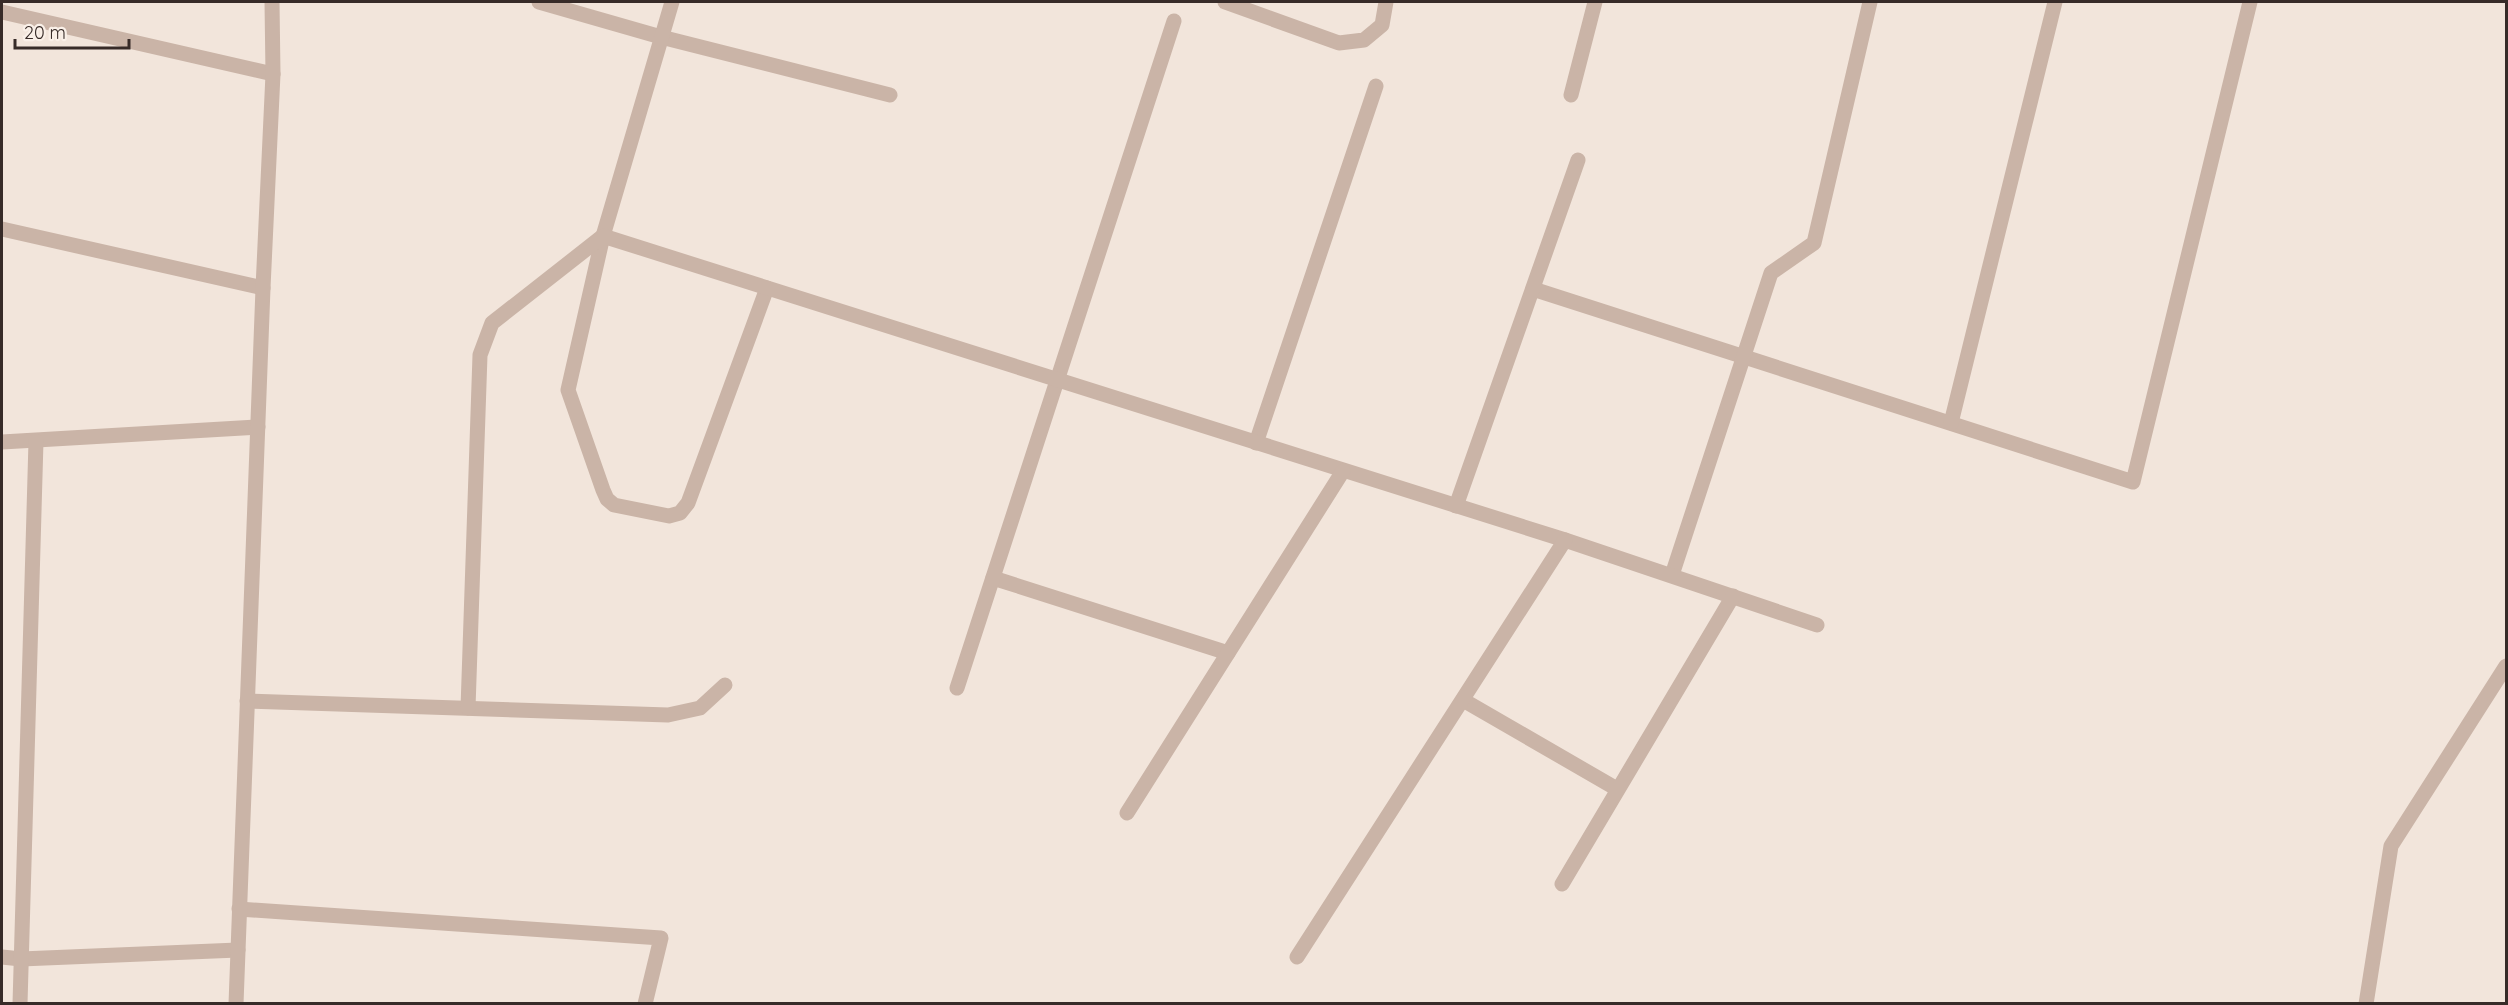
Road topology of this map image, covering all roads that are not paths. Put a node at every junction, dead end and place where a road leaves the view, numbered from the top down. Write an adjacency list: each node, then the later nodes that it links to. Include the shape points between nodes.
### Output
1 (272, 2): 13 (street)
2 (539, 2): 12 (street)
3 (672, 2): 12 (street)
4 (1225, 2): 5 (street, via 1339,44 1364,40 1382,25)
5 (1386, 2)
6 (1595, 2): 16 (street)
7 (1870, 2): 23 (street, via 1814,243 1771,273)
8 (2055, 2): 25 (street)
9 (2250, 2): 25 (street, via 2133,482)
10 (2, 12): 13 (street)
11 (1174, 21): 24 (street)
12 (661, 37): 15 (street); 19 (street)
13 (273, 75): 20 (street)
14 (1376, 86): 29 (street)
15 (890, 95)
16 (1571, 95)
17 (1578, 160): 22 (street)
18 (2, 229): 20 (street)
19 (603, 236): 21 (street); 21 (street, via 568,390 603,490 614,505 669,516 680,513 688,503); 43 (street, via 492,323 480,355)
20 (263, 288): 26 (street)
21 (767, 288): 24 (street)
22 (1533, 289): 23 (street); 31 (street)
23 (1743, 356): 25 (street); 33 (street)
24 (1058, 380): 29 (street); 34 (street)
25 (1951, 423)
26 (258, 428): 27 (street); 42 (street)
27 (36, 441): 28 (street); 51 (street)
28 (2, 442)
29 (1256, 443): 30 (street)
30 (1343, 471): 31 (street); 37 (street)
31 (1456, 506): 32 (street)
32 (1565, 540): 33 (street); 41 (street)
33 (1672, 575): 35 (street)
34 (993, 578): 37 (street); 40 (street)
35 (1733, 596): 36 (street); 44 (street)
36 (1817, 625)
37 (1228, 652): 45 (street)
38 (2506, 666): 55 (street, via 2391,846)
39 (725, 684): 43 (street, via 700,708 668,715)
40 (957, 688)
41 (1462, 700): 44 (street); 50 (street)
42 (247, 701): 43 (street); 47 (street)
43 (468, 708)
44 (1617, 789): 46 (street)
45 (1127, 813)
46 (1562, 884)
47 (239, 909): 48 (street); 54 (street, via 661,938)
48 (238, 950): 51 (street); 53 (street)
49 (2, 957): 51 (street)
50 (1298, 957)
51 (21, 959): 52 (street)
52 (20, 1004)
53 (236, 1004)
54 (645, 1004)
55 (2366, 1004)

